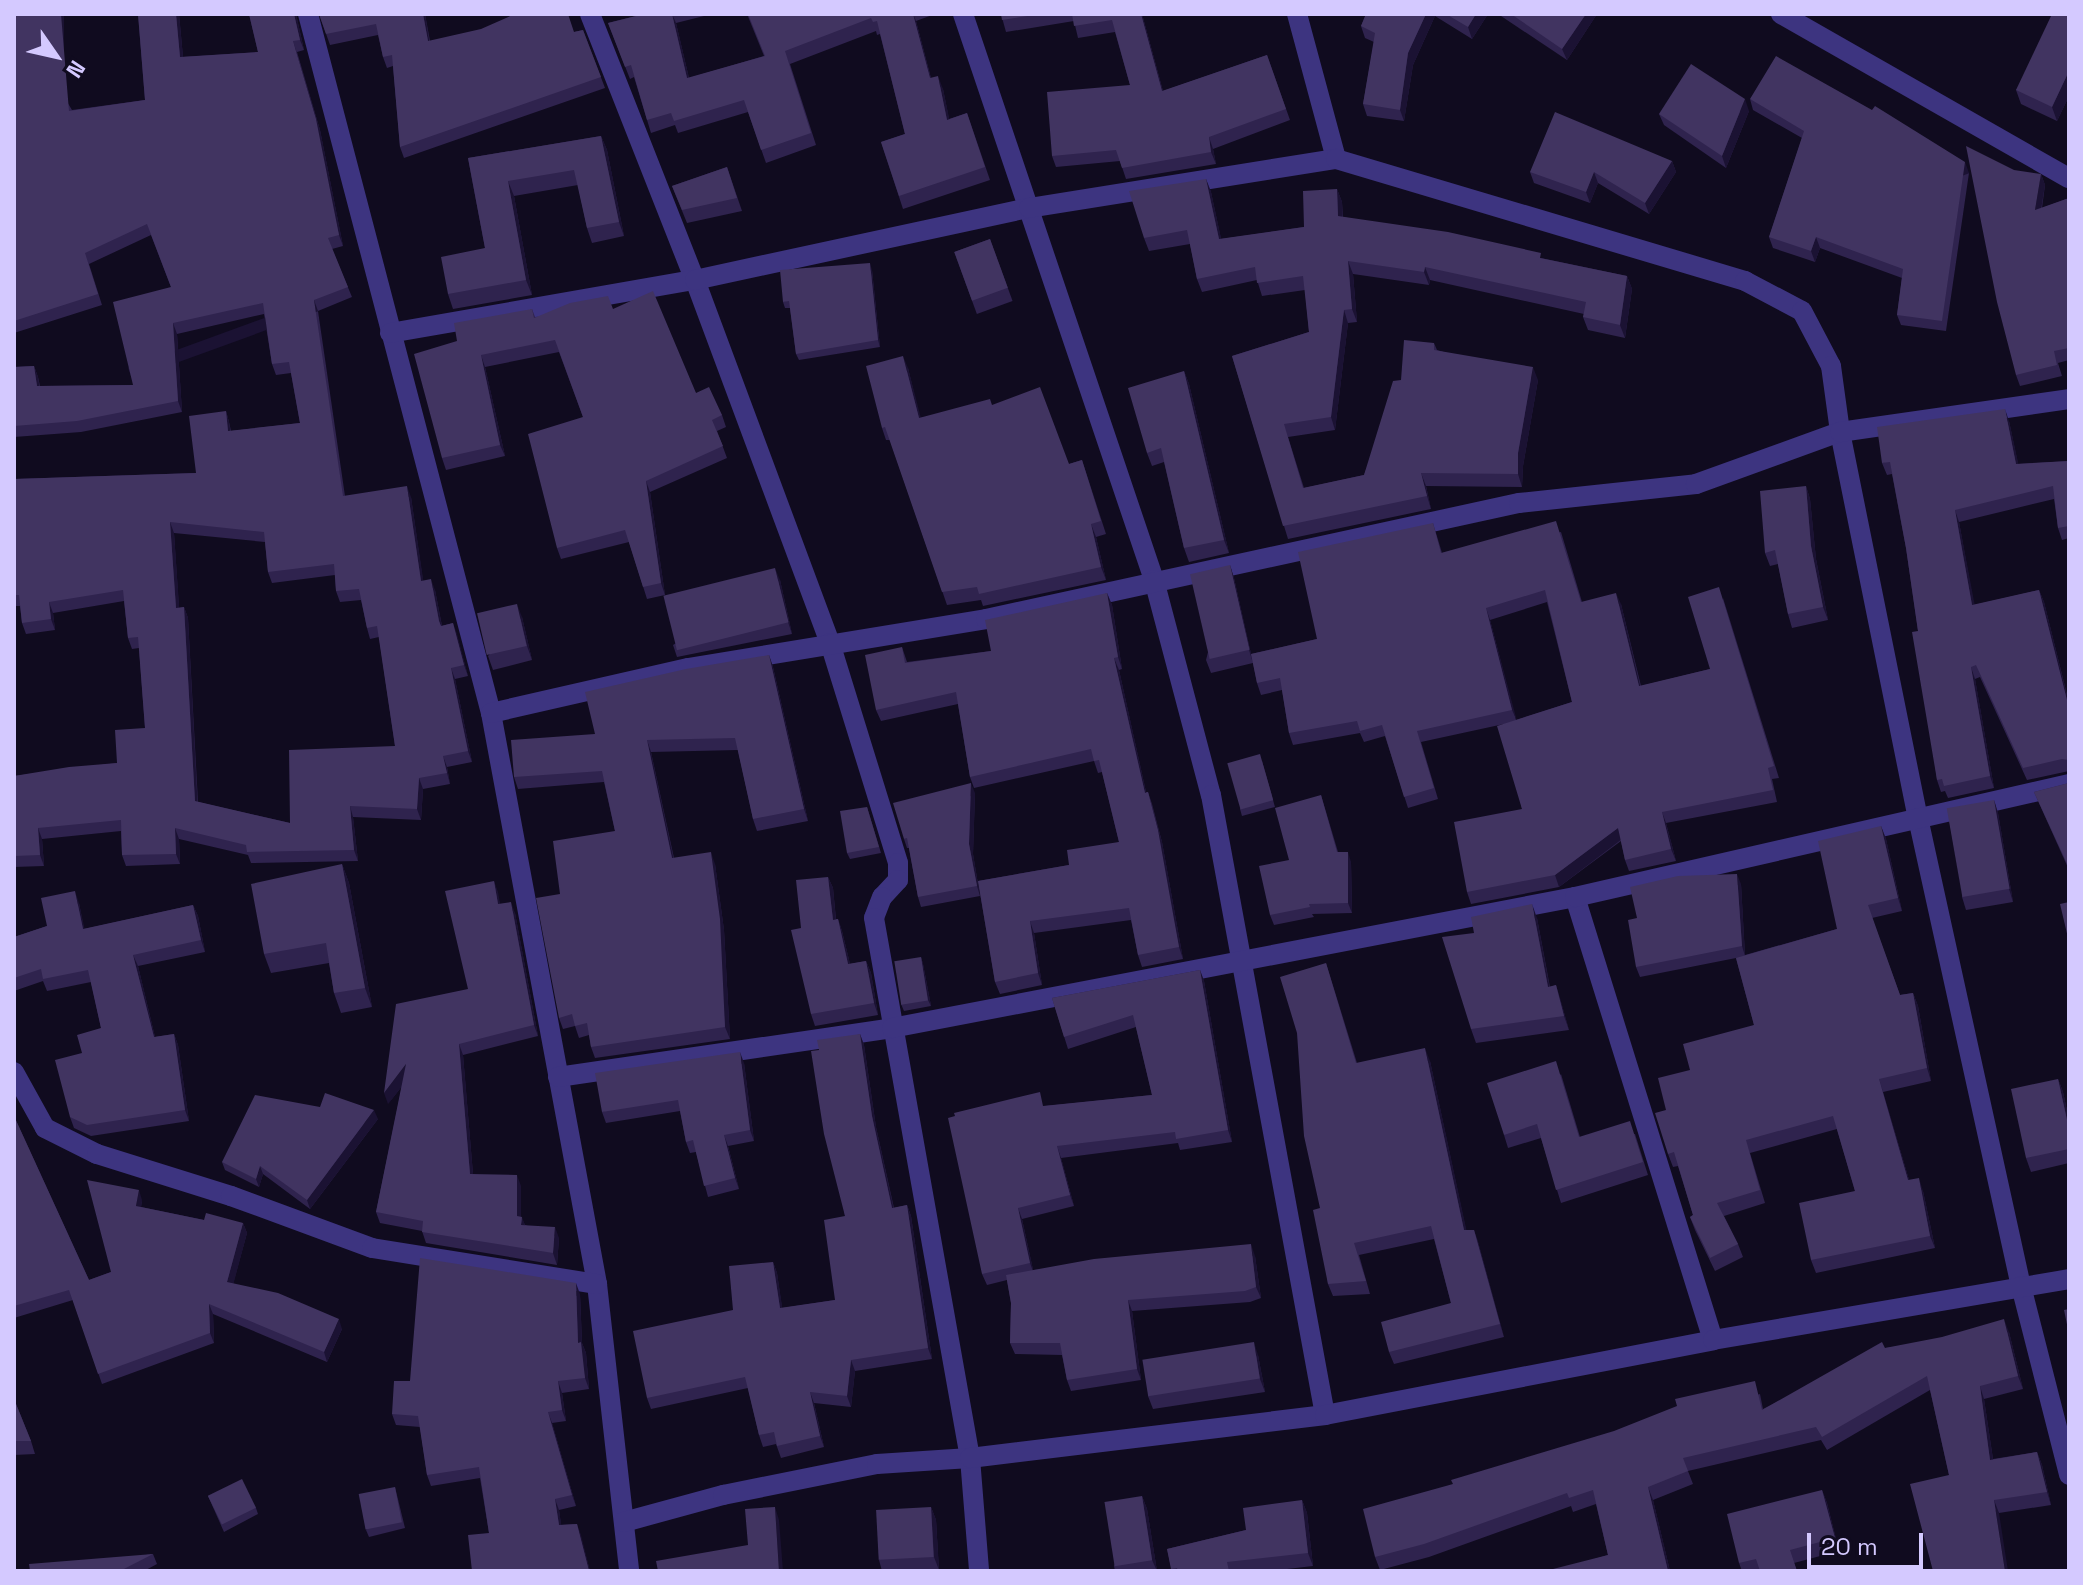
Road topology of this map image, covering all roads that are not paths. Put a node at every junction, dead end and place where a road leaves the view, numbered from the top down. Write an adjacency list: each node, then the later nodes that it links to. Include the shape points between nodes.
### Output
1 (308, 14): 10 (street)
2 (590, 14): 9 (street)
3 (963, 14): 8 (street)
4 (1297, 14): 6 (street)
5 (1781, 14): 7 (street)
6 (1336, 159): 8 (street); 12 (street, via 1745,281 1802,311 1831,366)
7 (2069, 178)
8 (1029, 208): 9 (street); 13 (street)
9 (695, 280): 10 (street); 14 (street)
10 (390, 333): 15 (street)
11 (2069, 399): 12 (street)
12 (1840, 432): 13 (street, via 1696,484 1519,503); 17 (street)
13 (1154, 580): 14 (street, via 986,619); 19 (street, via 1211,795)
14 (830, 643): 15 (street, via 688,668); 20 (street, via 898,863 898,880 882,897 874,918)
15 (491, 713): 22 (street)
16 (2069, 784): 17 (street)
17 (1918, 818): 18 (street); 25 (street)
18 (1575, 897): 19 (street); 26 (street)
19 (1243, 958): 20 (street); 27 (street)
20 (892, 1028): 22 (street); 28 (street)
21 (14, 1072): 24 (street, via 45,1128 97,1154 372,1248)
22 (558, 1077): 24 (street)
23 (2069, 1279): 25 (street)
24 (597, 1284): 30 (street)
25 (2021, 1286): 26 (street); 29 (street)
26 (1713, 1340): 27 (street)
27 (1325, 1415): 28 (street)
28 (970, 1458): 30 (street, via 877,1464 723,1495); 32 (street)
29 (2069, 1475)
30 (624, 1522): 31 (street)
31 (629, 1571)
32 (979, 1571)

